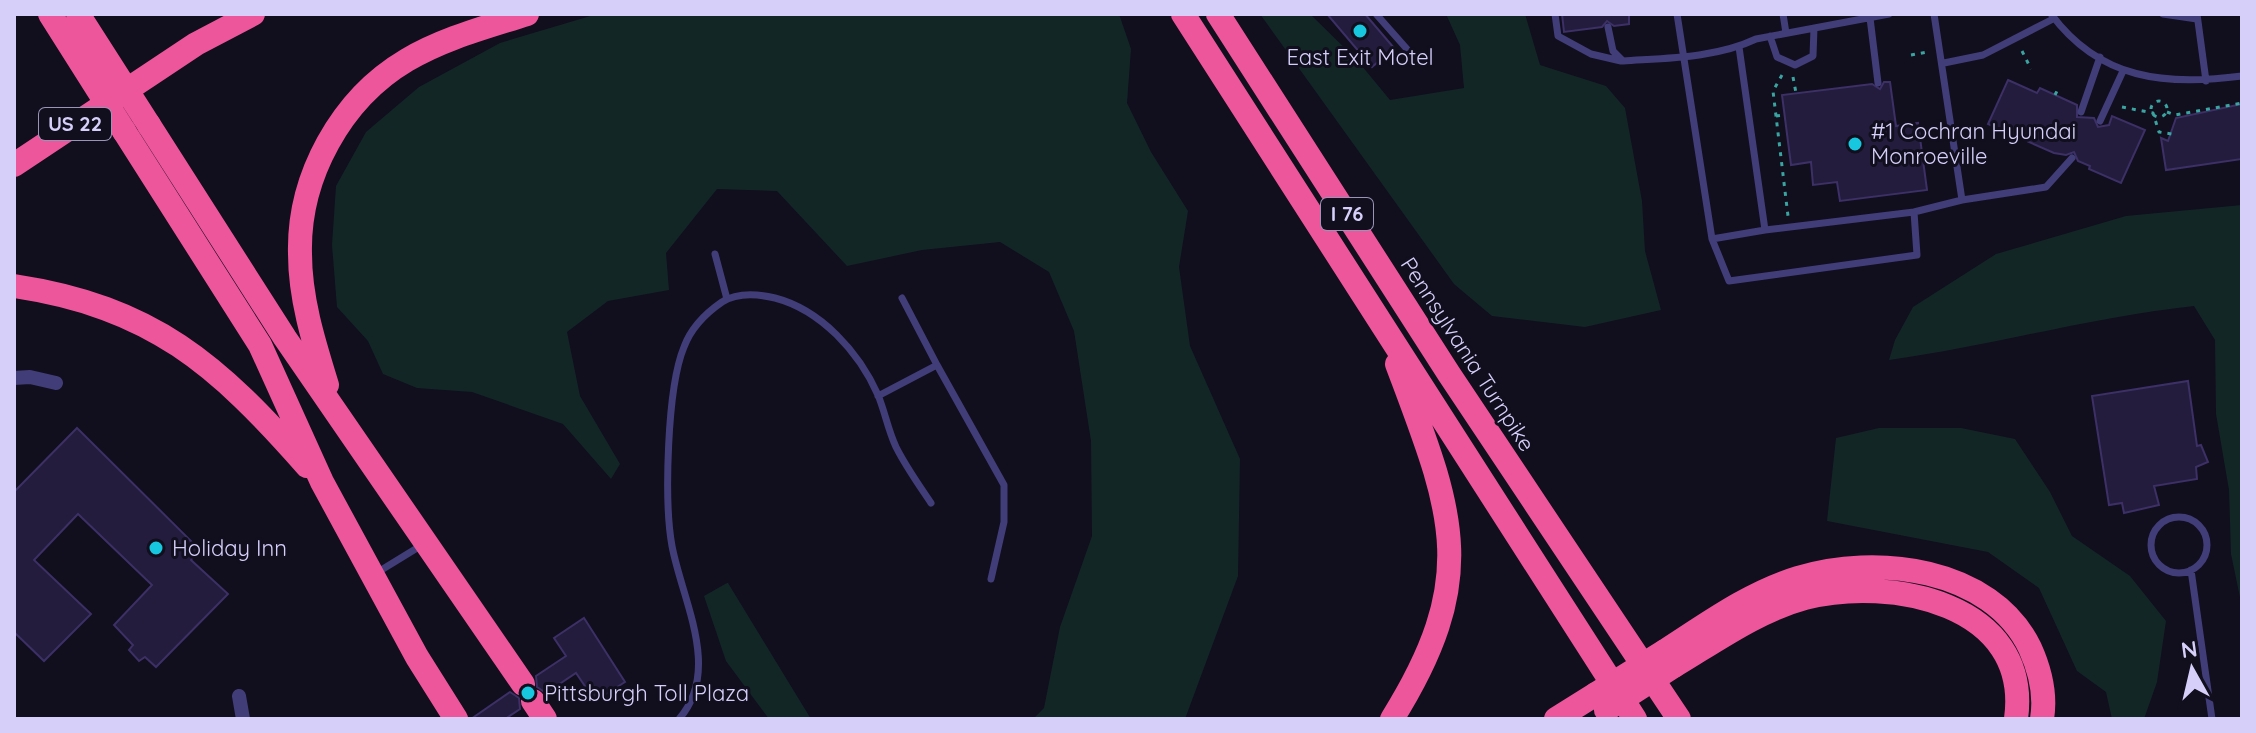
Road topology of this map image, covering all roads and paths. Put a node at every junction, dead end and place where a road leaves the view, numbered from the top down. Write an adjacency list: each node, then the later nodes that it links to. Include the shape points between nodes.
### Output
1 (50, 14): 66 (highway, bridge, via 260,345)
2 (78, 14): 65 (highway, bridge)
3 (253, 14): 50 (highway, US 22, via 196,44)
4 (527, 14): 65 (highway, via 440,43 393,68 351,109 319,160 302,217 301,273)
5 (1183, 14): 60 (highway, I 76)
6 (1218, 14): 76 (highway, Pennsylvania Turnpike / I 76)
7 (1376, 14): 25 (lane)
8 (1555, 14): 28 (lane, via 1558,36 1591,54)
9 (1677, 14): 26 (lane)
10 (1783, 14): 19 (lane)
11 (1889, 14): 16 (lane)
12 (1934, 14): 29 (lane)
13 (2163, 14): 15 (lane)
14 (2052, 16): 27 (lane); 29 (lane, via 1983,55)
15 (2197, 17): 35 (lane)
16 (1870, 18): 18 (lane); 36 (lane)
17 (1608, 27): 28 (lane, via 1613,51)
18 (1814, 28): 19 (lane); 20 (lane, via 1813,56 1795,65 1777,57)
19 (1786, 33): 20 (lane)
20 (1770, 36): 21 (lane)
21 (1739, 47): 26 (lane); 54 (lane)
22 (2022, 51): 30 (path)
23 (1929, 52): 24 (path)
24 (1911, 55)
25 (1414, 57)
26 (1686, 57): 28 (lane); 55 (lane)
27 (2100, 57): 31 (lane); 42 (lane)
28 (1623, 61)
29 (1944, 63): 51 (lane)
30 (2031, 69)
31 (2123, 71): 35 (lane, via 2165,81); 47 (lane)
32 (1793, 73): 38 (path)
33 (1782, 75): 46 (path, via 1773,91)
34 (2242, 76): 35 (lane)
35 (2206, 81)
36 (1878, 83)
37 (2059, 87): 39 (path)
38 (1796, 93)
39 (2055, 95)
40 (2242, 103): 43 (path)
41 (2116, 106): 44 (path)
42 (2081, 112)
43 (2167, 112): 44 (path, via 2161,117); 44 (path, via 2159,101 2152,105)
44 (2153, 113): 48 (path, via 2159,132)
45 (1784, 115): 46 (path)
46 (1776, 116): 53 (path)
47 (2100, 121)
48 (2172, 134)
49 (2072, 158): 51 (lane, via 2046,187)
50 (14, 165)
51 (1962, 200): 52 (lane)
52 (1914, 212): 53 (lane); 55 (lane, via 1917,255 1729,281)
53 (1789, 226): 54 (lane)
54 (1765, 230): 55 (lane)
55 (1712, 239)
56 (715, 254): 59 (lane)
57 (14, 286): 66 (highway, via 105,308 179,343 245,396)
58 (902, 298): 61 (lane)
59 (727, 299): 64 (lane, via 768,296 807,311 852,353); 79 (lane, via 704,315 684,346 673,403 670,528 698,653 693,700)
60 (1381, 320): 80 (highway, via 1438,478 1450,548 1444,613); 82 (highway, I 76)
61 (937, 365): 64 (lane); 71 (lane, via 1004,485 1004,522)
62 (14, 378): 63 (street)
63 (56, 383)
64 (878, 396): 67 (lane, via 896,446)
65 (333, 407): 68 (highway)
66 (322, 482): 70 (highway)
67 (931, 503)
68 (427, 542): 70 (lane); 74 (highway)
69 (2191, 570): 69 (lane, via 2172,572 2156,562 2153,534 2165,520 2191,520 2204,532 2203,558); 85 (lane)
70 (372, 575): 78 (highway)
71 (991, 579)
72 (1670, 659): 75 (highway, bridge); 83 (highway, via 1804,598 1844,592 1903,594 1961,611 1988,631 2011,667); 84 (highway, via 1756,595 1798,578 1841,569 1907,570 1972,590 2016,626 2035,658)
73 (239, 696): 77 (street)
74 (533, 701)
75 (1597, 708): 81 (highway)
76 (1679, 718)
77 (243, 719)
78 (456, 719)
79 (679, 719)
80 (1392, 719)
81 (1556, 719)
82 (1635, 719)
83 (2016, 719)
84 (2042, 719)
85 (2212, 719)

